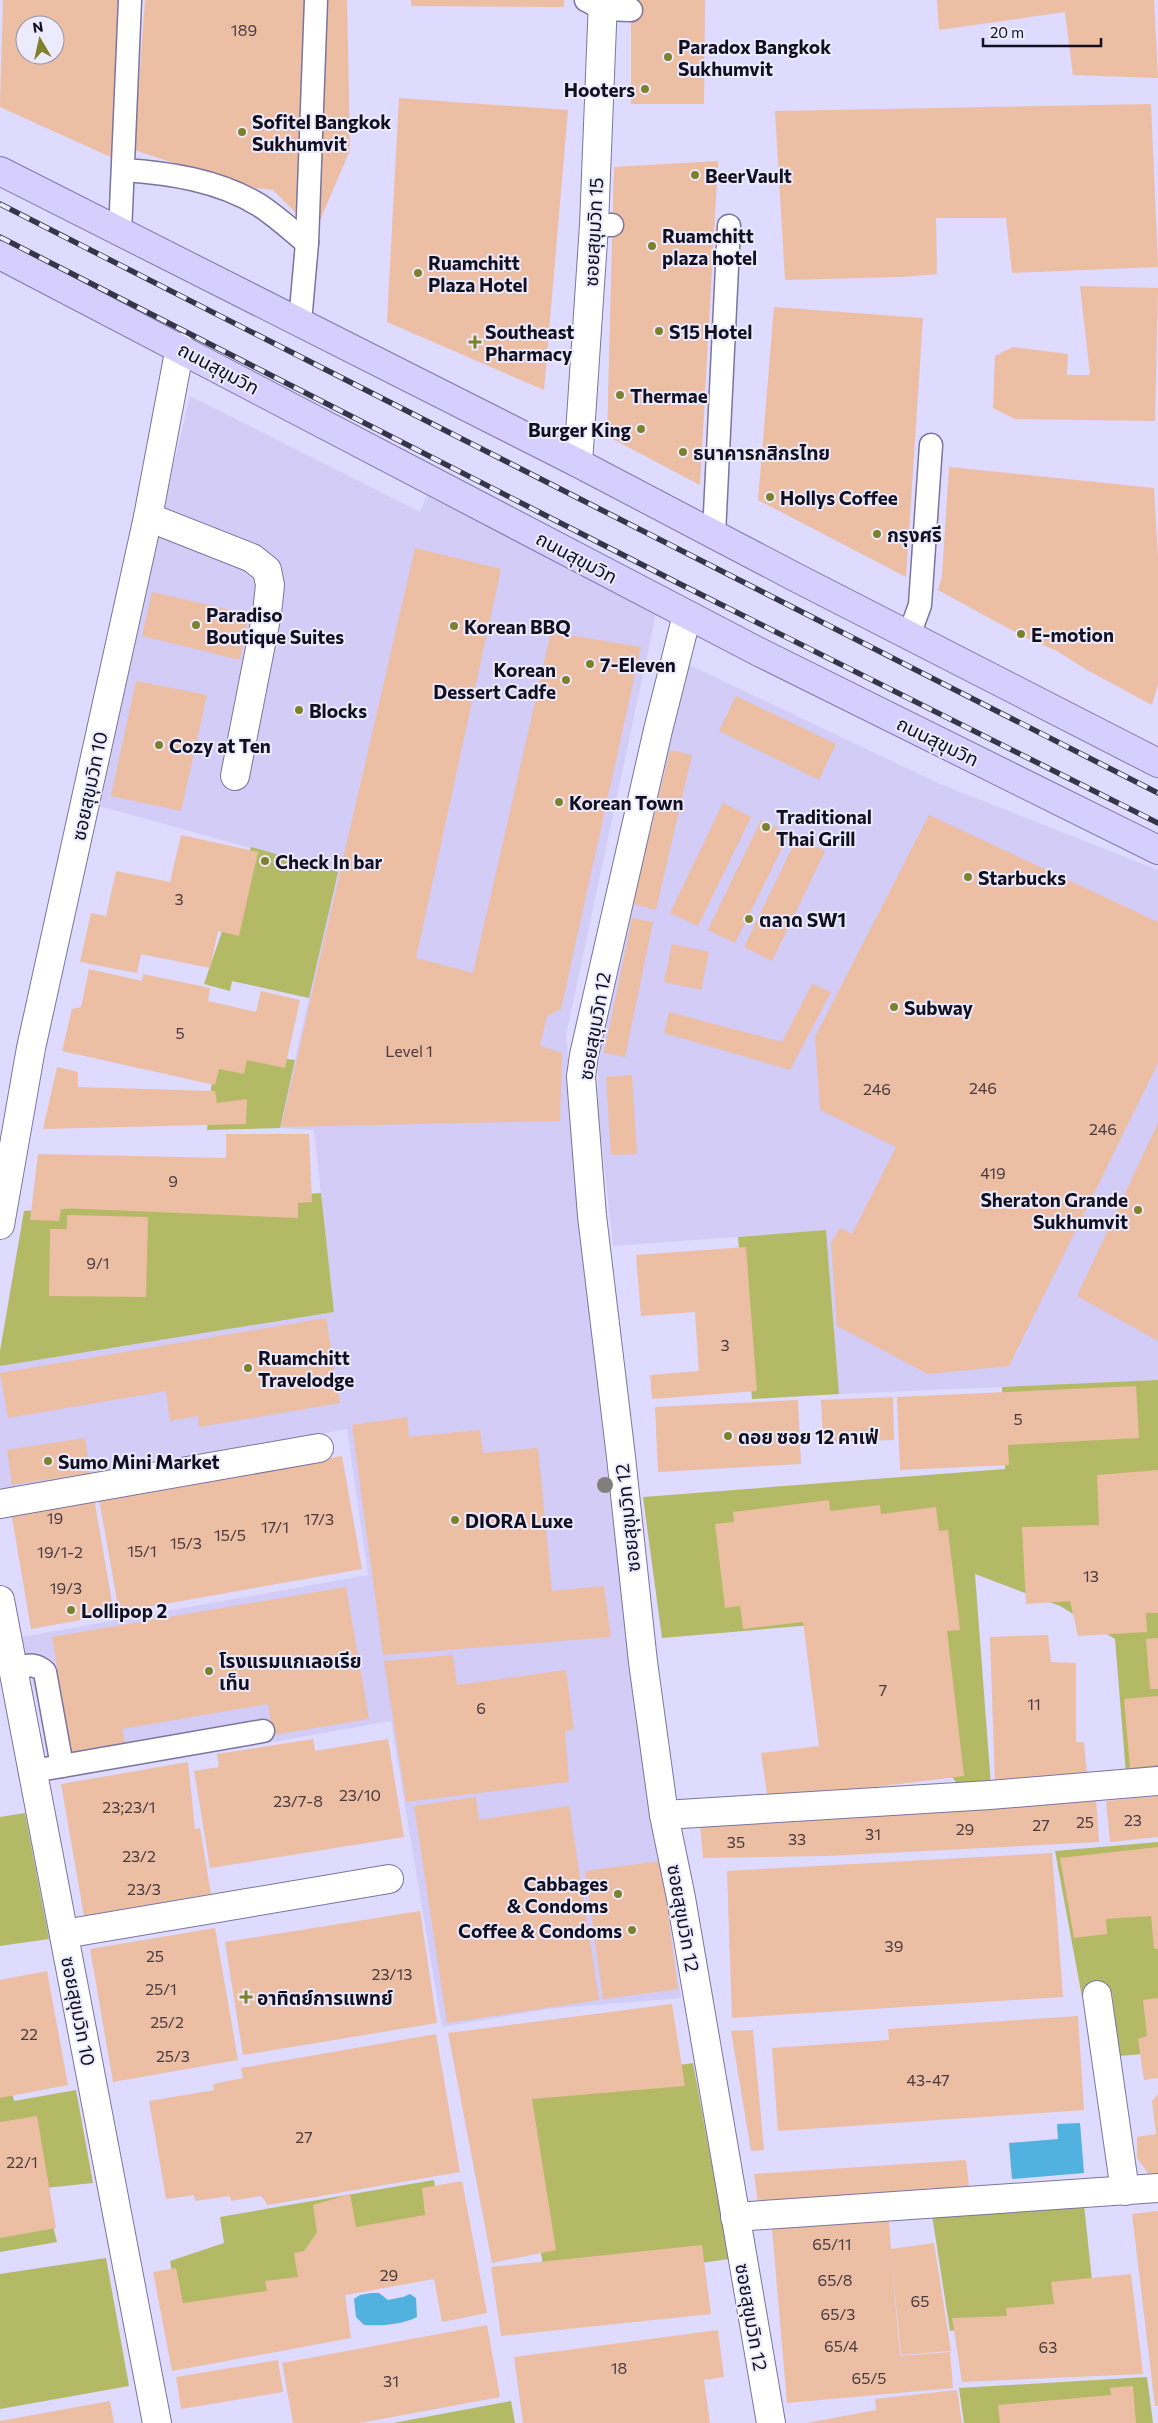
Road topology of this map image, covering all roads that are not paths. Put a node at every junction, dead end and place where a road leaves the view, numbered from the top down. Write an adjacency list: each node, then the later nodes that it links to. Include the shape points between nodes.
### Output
1 (130, 0): 5 (lane)
2 (316, 0): 9 (lane)
3 (597, 3): 4 (lane); 14 (street, ซอยสุขุมวิท 15, via 603,225)
4 (631, 10)
5 (123, 170): 8 (lane); 9 (lane, via 165,173 237,194 272,215)
6 (0, 171): 8 (main road)
7 (729, 226): 16 (lane)
8 (120, 233): 11 (main road)
9 (307, 243): 11 (lane)
10 (0, 255): 12 (main road, ถนนสุขุมวิท)
11 (300, 322): 14 (main road)
12 (180, 347): 15 (street, ซอยสุขุมวิท 10); 17 (main road, ถนนสุขุมวิท)
13 (931, 445): 18 (lane, via 920,605)
14 (578, 463): 16 (main road)
15 (148, 517): 20 (street, via 252,558 267,570 270,585 267,613); 22 (street, ซอยสุขุมวิท 10, via 31,1048)
16 (714, 534): 18 (main road)
17 (687, 615): 21 (main road, ถนนสุขุมวิท); 31 (street, ซอยสุขุมวิท 12, via 658,730 581,1077 599,1282)
18 (910, 635): 19 (main road)
19 (1158, 763)
20 (235, 776)
21 (1158, 850)
22 (0, 1225)
23 (319, 1448): 24 (street)
24 (0, 1504)
25 (0, 1600): 26 (street, ซอยสุขุมวิท 10)
26 (13, 1668): 28 (lane, via 32,1665 45,1672); 29 (street, ซอยสุขุมวิท 10)
27 (263, 1732): 28 (lane)
28 (62, 1766): 29 (lane)
29 (33, 1771): 33 (street, ซอยสุขุมวิท 10)
30 (1158, 1781): 31 (street)
31 (664, 1815): 37 (street, ซอยสุขุมวิท 12)
32 (389, 1879): 33 (street)
33 (64, 1934): 38 (street, ซอยสุขุมวิท 10)
34 (1097, 1995): 36 (street)
35 (1158, 2188): 36 (street)
36 (1125, 2191): 37 (street)
37 (735, 2217): 39 (street, ซอยสุขุมวิท 12)
38 (157, 2423)
39 (771, 2423)

